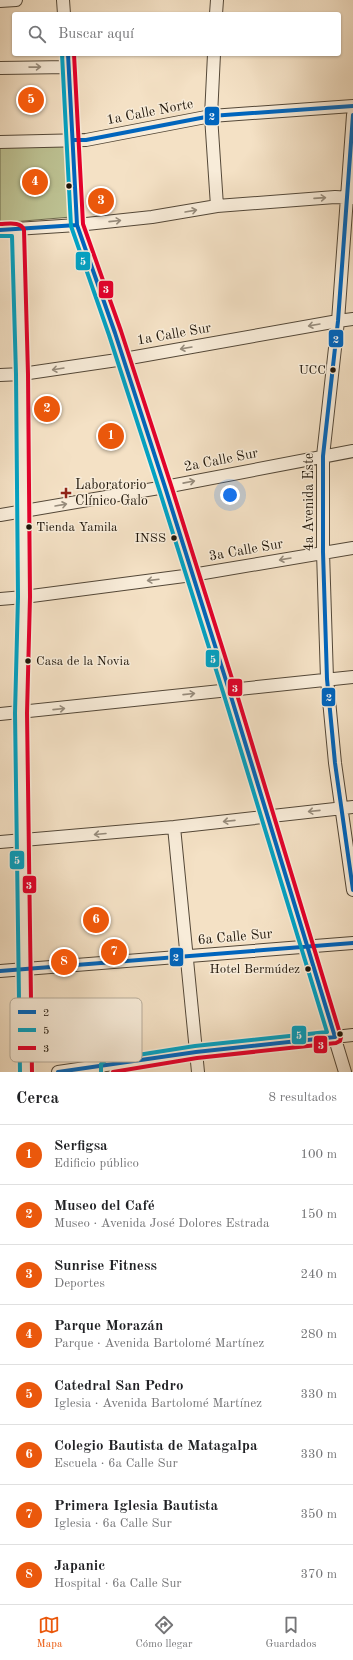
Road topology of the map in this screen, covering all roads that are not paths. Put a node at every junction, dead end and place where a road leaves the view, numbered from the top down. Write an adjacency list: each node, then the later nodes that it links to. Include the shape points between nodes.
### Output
1 (16, 0): 4 (street)
2 (62, 0): 5 (street)
3 (217, 0): 6 (street)
4 (0, 1)
5 (64, 12)
6 (216, 12)
7 (68, 56): 9 (street)
8 (214, 56): 13 (street)
9 (69, 66): 10 (street, one-way to 9); 14 (street)
10 (0, 68)
11 (353, 106): 13 (street, 1a Calle Norte)
12 (353, 115): 16 (street, 4a Avenida Este)
13 (211, 116): 14 (street, 1a Calle Norte, via 86,140); 17 (street)
14 (73, 140): 15 (street, 1a Calle Norte); 18 (street)
15 (0, 142)
16 (350, 197): 17 (street, one-way to 16); 22 (street, 4a Avenida Este)
17 (217, 206): 18 (street, one-way to 17, via 152,217)
18 (77, 225): 20 (street); 23 (street)
19 (0, 230): 20 (street)
20 (18, 230): 24 (street)
21 (353, 319): 22 (street, 1a Calle Sur)
22 (338, 321): 23 (street, 1a Calle Sur, one-way to 23); 27 (street, 4a Avenida Este)
23 (124, 359): 24 (street, 1a Calle Sur, one-way to 24); 28 (street)
24 (22, 374): 25 (street, 1a Calle Sur); 29 (street)
25 (0, 375)
26 (353, 451): 27 (street, 2a Calle Sur)
27 (323, 456): 28 (street, 2a Calle Sur, one-way to 27); 32 (street, 4a Avenida Este)
28 (165, 486): 29 (street, 2a Calle Sur, one-way to 28); 33 (street)
29 (23, 512): 30 (street, 2a Calle Sur); 34 (street)
30 (0, 515)
31 (353, 548): 32 (street, 3a Calle Sur)
32 (323, 552): 33 (street, 3a Calle Sur, one-way to 33); 37 (street, 4a Avenida Este)
33 (192, 575): 34 (street, 3a Calle Sur, one-way to 34); 38 (street)
34 (24, 597): 35 (street, 3a Calle Sur); 39 (street)
35 (0, 599)
36 (353, 676): 37 (street)
37 (327, 679): 38 (street); 41 (street, 4a Avenida Este)
38 (229, 690): 39 (street, one-way to 38); 42 (street)
39 (21, 713): 40 (street); 44 (street)
40 (0, 714)
41 (347, 807): 42 (street, one-way to 42); 46 (street, 4a Avenida Este)
42 (268, 816): 43 (street, one-way to 43); 48 (street)
43 (174, 827): 44 (street, one-way to 44); 49 (street)
44 (23, 840): 45 (street); 50 (street)
45 (0, 842)
46 (353, 890)
47 (353, 943): 48 (street, 6a Calle Sur)
48 (308, 947): 49 (street, 6a Calle Sur); 54 (street)
49 (187, 956): 50 (street, 6a Calle Sur); 55 (street)
50 (24, 969): 51 (street, 6a Calle Sur); 52 (street)
51 (0, 971)
52 (25, 998)
53 (353, 1035): 54 (street)
54 (335, 1037): 55 (street); 61 (street)
55 (196, 1052): 57 (street); 60 (street)
56 (26, 1062): 58 (street)
57 (107, 1069): 59 (street)
58 (26, 1072)
59 (58, 1072)
60 (198, 1072)
61 (345, 1072)

